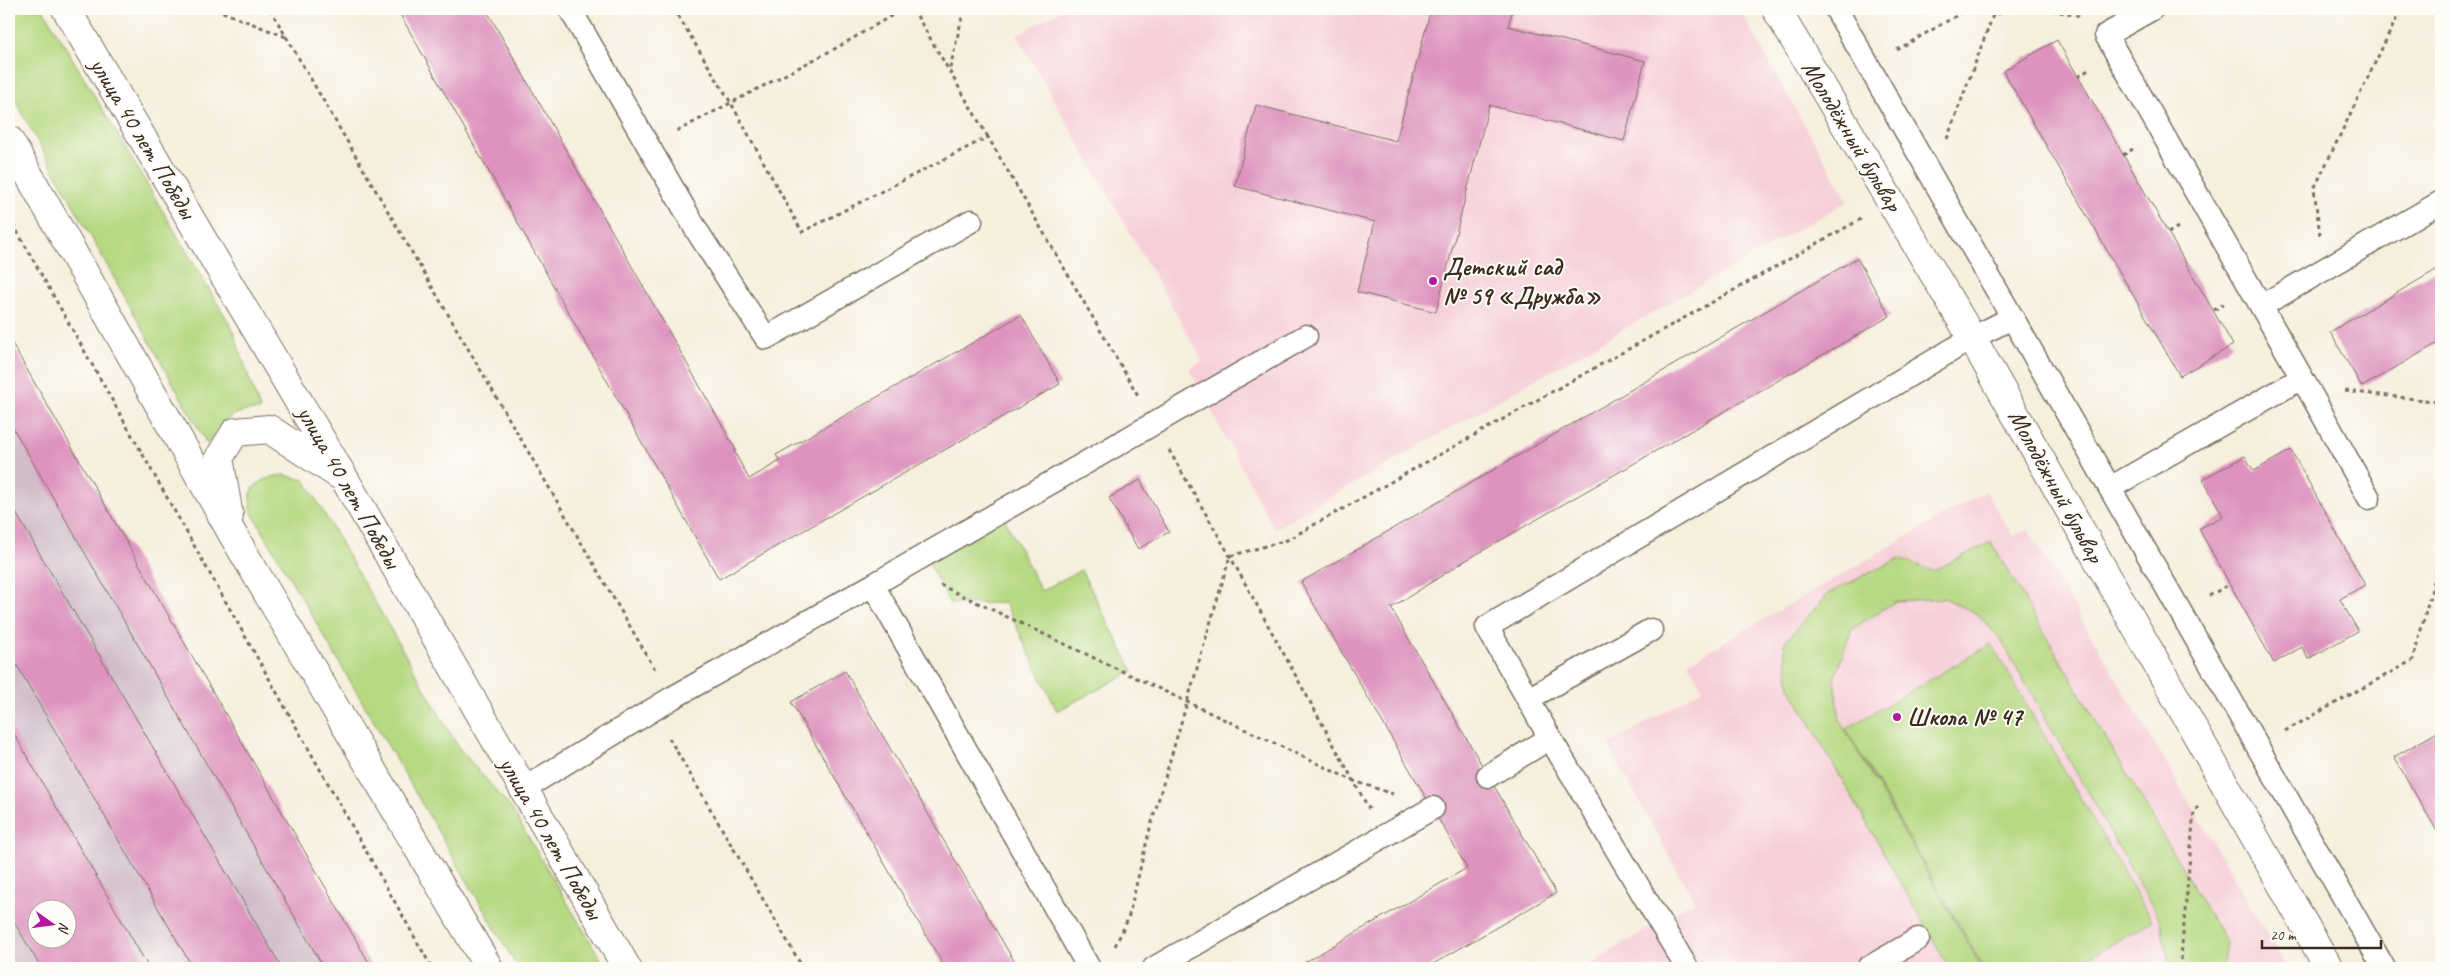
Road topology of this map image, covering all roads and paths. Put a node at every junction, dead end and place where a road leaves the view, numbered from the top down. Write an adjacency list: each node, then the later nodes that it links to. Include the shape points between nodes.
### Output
1 (66, 9): 37 (street, улица 40 лет Победы)
2 (215, 9): 18 (path)
3 (270, 9): 18 (path)
4 (570, 9): 24 (lane)
5 (674, 9): 21 (path)
6 (903, 9): 21 (path)
7 (913, 9): 19 (path)
8 (964, 9): 19 (path)
9 (1776, 9): 25 (street, Молодёжный бульвар)
10 (1836, 9): 31 (lane)
11 (1968, 9): 17 (path)
12 (2016, 9): 20 (path, via 1993,15)
13 (2044, 9): 16 (path)
14 (2152, 9): 30 (lane, via 2106,35)
15 (2401, 9): 29 (path, via 2314,188)
16 (2089, 18)
17 (1925, 34)
18 (286, 37): 46 (path)
19 (950, 69): 22 (path)
20 (1963, 97)
21 (731, 103): 22 (path, via 802,232); 24 (path)
22 (988, 137): 36 (path)
23 (9, 140): 40 (street)
24 (648, 146): 28 (lane, via 697,231 766,338)
25 (1892, 202): 33 (street, Молодёжный бульвар); 42 (path, via 1287,540)
26 (2441, 202): 29 (lane)
27 (9, 217): 59 (path)
28 (971, 221)
29 (2325, 268): 30 (lane)
30 (2261, 306): 34 (lane)
31 (2012, 318): 33 (lane); 38 (lane)
32 (1306, 336): 36 (lane)
33 (1972, 338): 47 (lane, via 1487,627); 53 (street, Молодёжный бульвар)
34 (2305, 382): 35 (path); 38 (lane); 39 (lane)
35 (2441, 402)
36 (1153, 422): 42 (path); 43 (lane)
37 (344, 478): 40 (street, via 269,429 235,432 219,458); 54 (street, улица 40 лет Победы)
38 (2110, 488): 50 (lane)
39 (2369, 498)
40 (233, 535): 60 (street)
41 (2441, 555): 50 (path, via 2413,660)
42 (1230, 556): 48 (path); 52 (path)
43 (904, 567): 44 (lane); 48 (path)
44 (873, 585): 46 (lane); 63 (lane)
45 (1651, 630): 47 (lane)
46 (672, 698): 54 (lane); 62 (path, via 669,738)
47 (1528, 699): 49 (lane)
48 (1188, 703): 52 (path); 58 (path, via 1149,832 1128,919)
49 (1550, 738): 51 (lane); 65 (lane)
50 (2257, 747): 69 (lane)
51 (1488, 776)
52 (1354, 781): 55 (path); 56 (path)
53 (2224, 784): 67 (path, via 2194,810); 68 (street, Молодёжный бульвар)
54 (523, 789): 61 (street, улица 40 лет Победы)
55 (1433, 808): 56 (lane)
56 (1384, 836): 64 (lane)
57 (1918, 939): 66 (lane)
58 (1112, 952)
59 (432, 968)
60 (489, 968)
61 (627, 968)
62 (803, 968)
63 (1089, 968)
64 (1154, 968)
65 (1687, 968)
66 (1868, 968)
67 (2180, 968)
68 (2329, 968)
69 (2384, 968)

